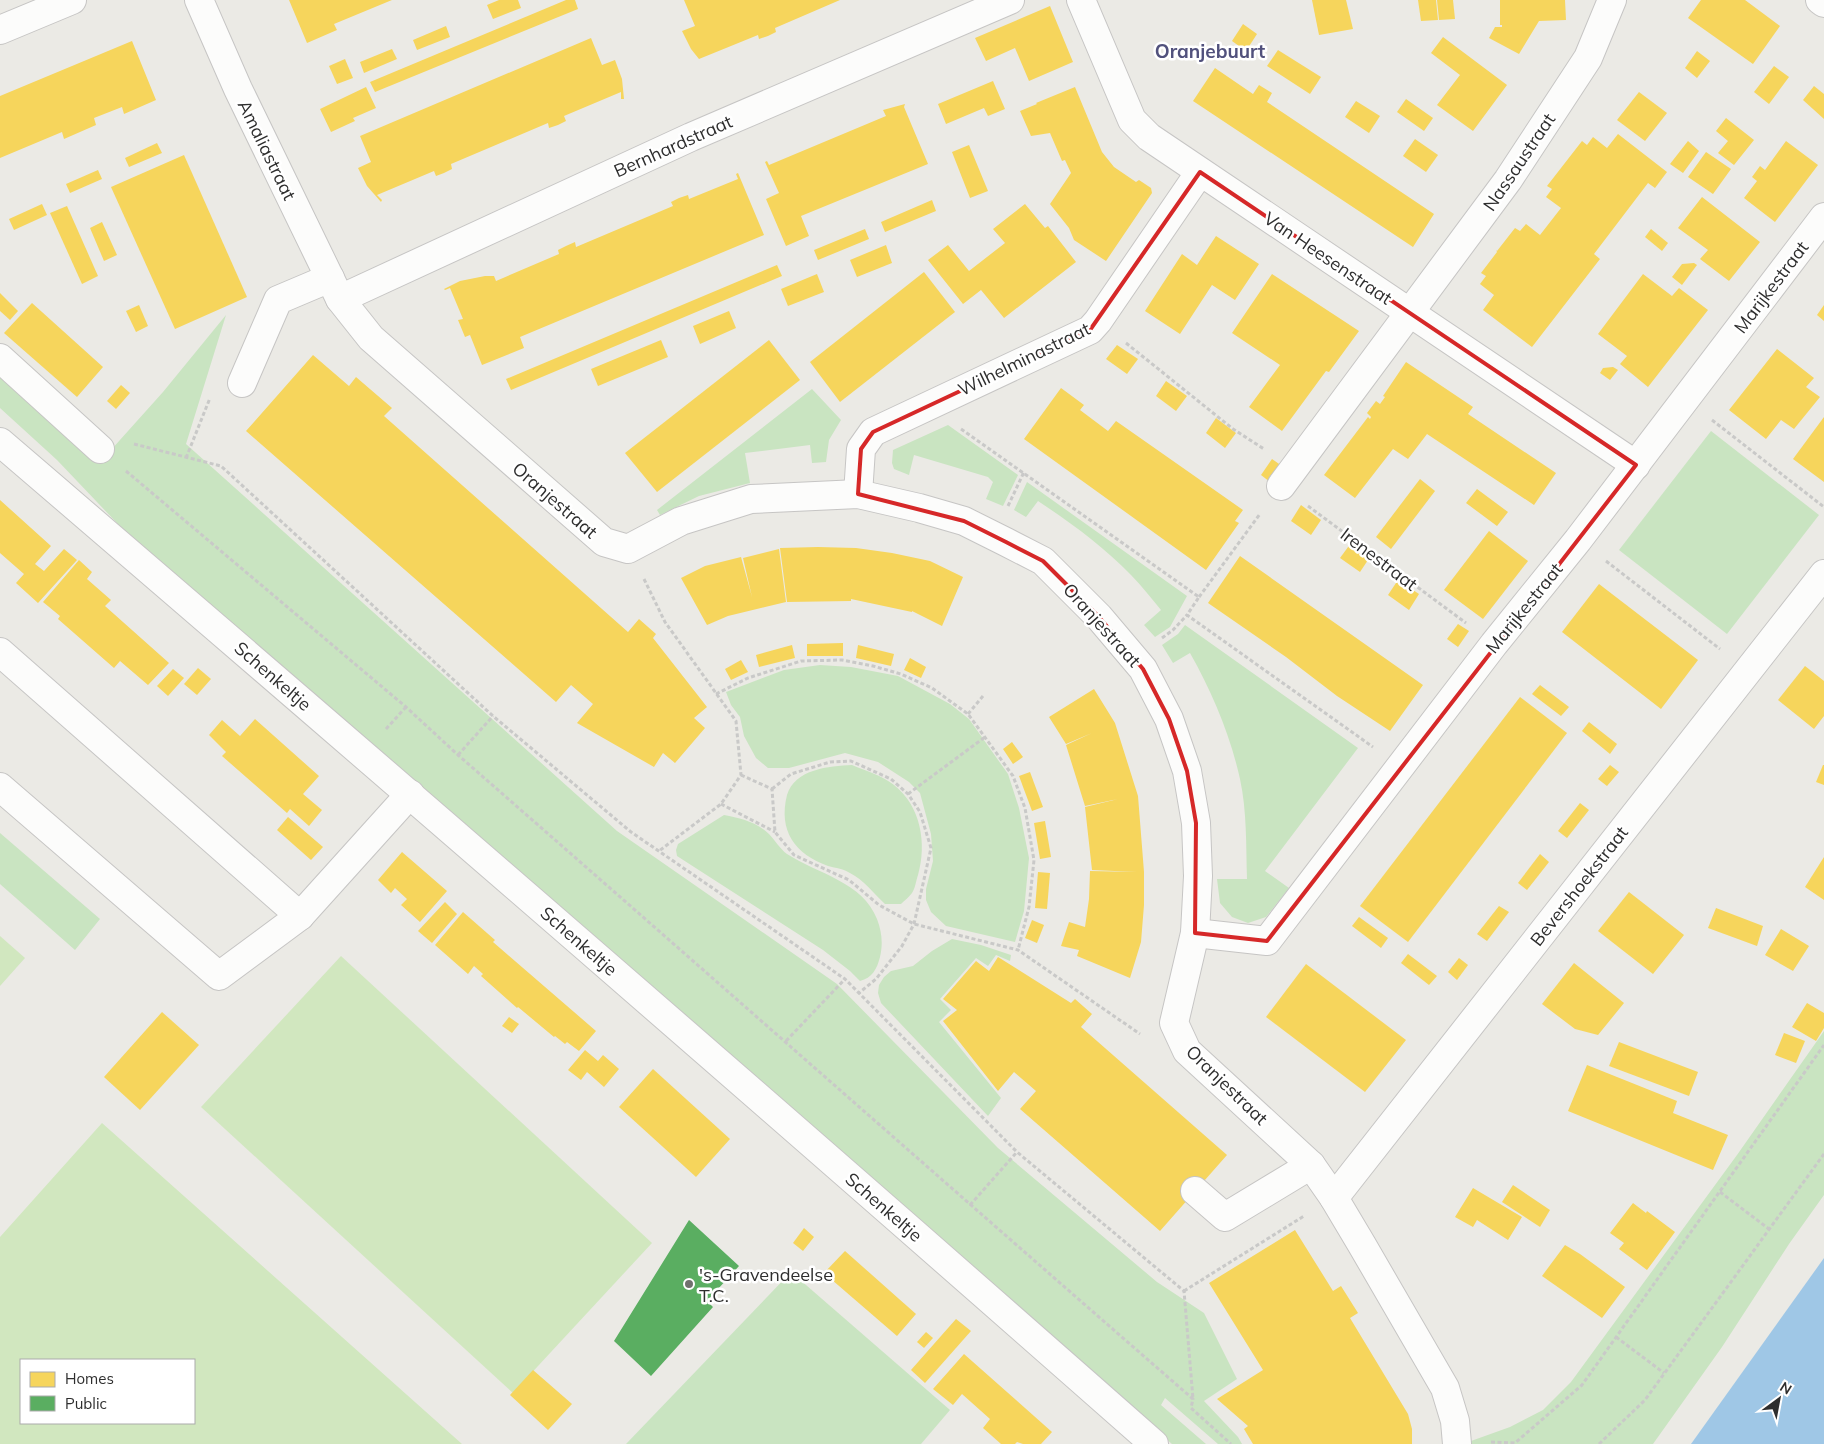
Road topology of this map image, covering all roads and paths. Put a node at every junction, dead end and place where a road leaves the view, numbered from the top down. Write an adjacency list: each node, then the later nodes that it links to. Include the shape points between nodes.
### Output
1 (72, 0): 8 (street)
2 (199, 0): 11 (street, Amaliastraat, via 238,89)
3 (1010, 0): 11 (street, Bernhardstraat)
4 (1081, 0): 9 (street, Van Heesenstraat, via 1132,120 1149,137)
5 (1612, 0): 12 (street, Nassaustraat, via 1588,58 1508,180)
6 (1820, 0): 7 (street)
7 (1824, 3)
8 (0, 30)
9 (1200, 172): 12 (street, Van Heesenstraat); 13 (street, Wilhelminastraat)
10 (1824, 217): 16 (street, Marijkestraat)
11 (335, 289): 15 (street, Bernhardstraat, via 278,300); 25 (street, Oranjestraat, via 371,338 604,542)
12 (1409, 313): 20 (street, Van Heesenstraat); 21 (street)
13 (1098, 321): 17 (street, Wilhelminastraat, via 1090,330); 21 (path, Irenestraat, via 1233,429)
14 (0, 358): 19 (street)
15 (242, 382)
16 (1686, 400): 20 (street, Marijkestraat); 23 (path)
17 (928, 406): 22 (street, Wilhelminastraat, via 873,432 860,449); 27 (path)
18 (0, 442): 41 (street, Schenkeltje)
19 (100, 449): 34 (path, via 124,442 221,466); 36 (path)
20 (1636, 465): 24 (street, Marijkestraat)
21 (1287, 477): 27 (path); 28 (path, Irenestraat)
22 (858, 494): 25 (street, Oranjestraat, via 751,499 681,521); 48 (street, Oranjestraat, via 964,521 1043,561 1099,617 1143,669 1168,719 1187,771 1196,823)
23 (1824, 507)
24 (1578, 540): 28 (street, Marijkestraat); 30 (path)
25 (628, 549): 31 (path, via 665,622)
26 (1824, 574): 30 (street, Bevershoekstraat)
27 (1199, 597): 37 (path, via 1187,615)
28 (1494, 644): 37 (street, Marijkestraat)
29 (0, 652): 46 (street)
30 (1748, 671): 60 (street, Bevershoekstraat)
31 (716, 694): 33 (path, via 748,678 801,661 842,660 901,674 932,688); 38 (path, via 736,721)
32 (982, 696): 33 (path)
33 (968, 714): 35 (path)
34 (493, 716): 36 (path); 45 (path)
35 (985, 737): 42 (path); 49 (path, via 1013,776 1025,808 1034,860 1029,907)
36 (458, 755): 53 (path)
37 (1402, 767): 48 (street, Marijkestraat, via 1266,941)
38 (741, 775): 40 (path); 43 (path)
39 (0, 787): 46 (street, via 220,976)
40 (772, 790): 42 (path, via 791,774 830,762 851,761 891,779); 44 (path)
41 (410, 794): 46 (street); 68 (street, Schenkeltje)
42 (908, 794): 47 (path, via 920,812 931,848)
43 (721, 804): 44 (path); 45 (path)
44 (775, 832): 47 (path, via 794,855 849,880 878,905)
45 (659, 851): 50 (path)
46 (300, 916)
47 (914, 924): 49 (path); 51 (path, via 902,946 876,979)
48 (1195, 933): 52 (street, Oranjestraat)
49 (1018, 950): 52 (path, via 1140,1034)
50 (845, 979): 51 (path); 53 (path)
51 (860, 993): 55 (path)
52 (1174, 1023): 57 (street, Oranjestraat, via 1187,1051)
53 (786, 1041): 61 (path)
54 (1824, 1045): 59 (path)
55 (1017, 1152): 61 (path); 63 (path)
56 (1824, 1154): 62 (path)
57 (1311, 1165): 58 (street, via 1225,1217); 60 (street, Oranjestraat)
58 (1195, 1191)
59 (1720, 1192): 62 (path); 64 (path)
60 (1334, 1198): 63 (path); 67 (street, Oranjestraat, via 1445,1388 1455,1421)
61 (970, 1205): 66 (path)
62 (1769, 1229): 65 (path)
63 (1184, 1292): 66 (path)
64 (1616, 1337): 65 (path); 67 (path, via 1582,1385 1515,1443)
65 (1664, 1373): 70 (path, via 1645,1400)
66 (1192, 1399): 69 (path, via 1191,1408)
67 (1457, 1442)
68 (1154, 1444)
69 (1231, 1444)
70 (1599, 1444)

